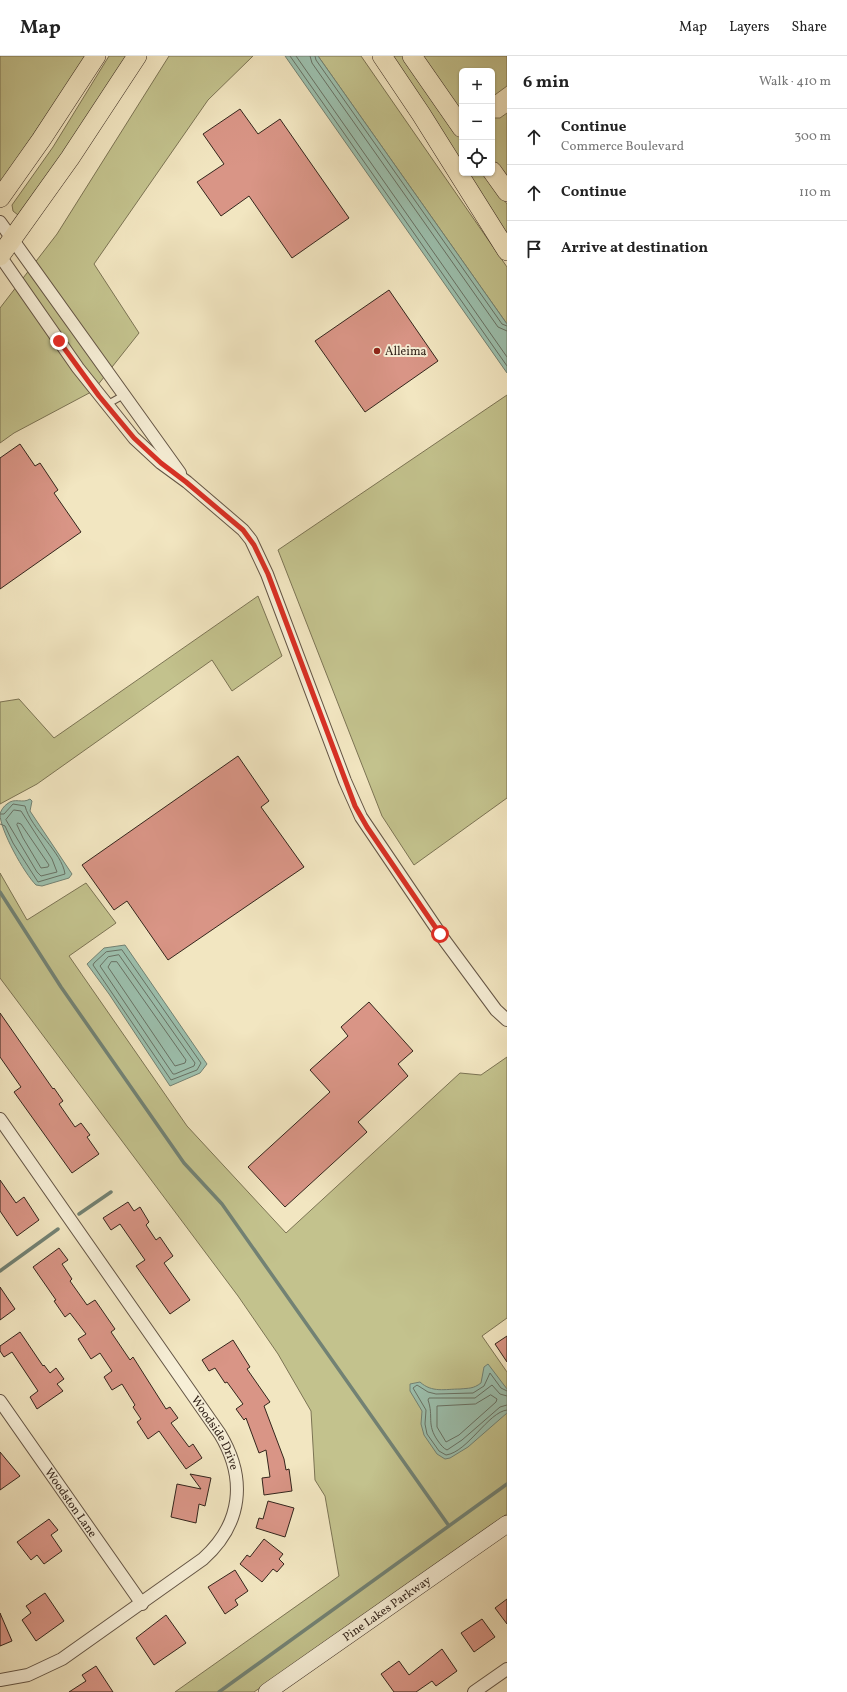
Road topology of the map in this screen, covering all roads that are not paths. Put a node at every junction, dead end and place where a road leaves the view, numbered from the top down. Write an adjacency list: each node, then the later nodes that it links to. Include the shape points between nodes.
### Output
1 (96, 56): 8 (main road)
2 (137, 56): 10 (main road)
3 (382, 56): 11 (main road)
4 (412, 56): 5 (main road)
5 (459, 124)
6 (495, 175): 7 (main road)
7 (507, 192)
8 (0, 198)
9 (0, 222): 10 (street)
10 (13, 239): 12 (main road); 13 (street)
11 (507, 252)
12 (0, 256): 14 (street)
13 (124, 395): 14 (lane); 15 (street)
14 (106, 405): 15 (street, via 142,446)
15 (186, 482): 16 (street, via 243,530 254,545 268,574 345,781 361,817 445,941 496,1010)
16 (507, 1020)
17 (0, 1119): 20 (street, Woodside Drive, via 220,1434 235,1466 235,1507 232,1520 219,1543 197,1565)
18 (0, 1401): 20 (street, Woodston Lane)
19 (507, 1524): 23 (street, Pine Lakes Parkway)
20 (142, 1604): 22 (street, Woodside Drive, via 56,1663 23,1677)
21 (507, 1668): 24 (street)
22 (0, 1680)
23 (267, 1692)
24 (474, 1692)

